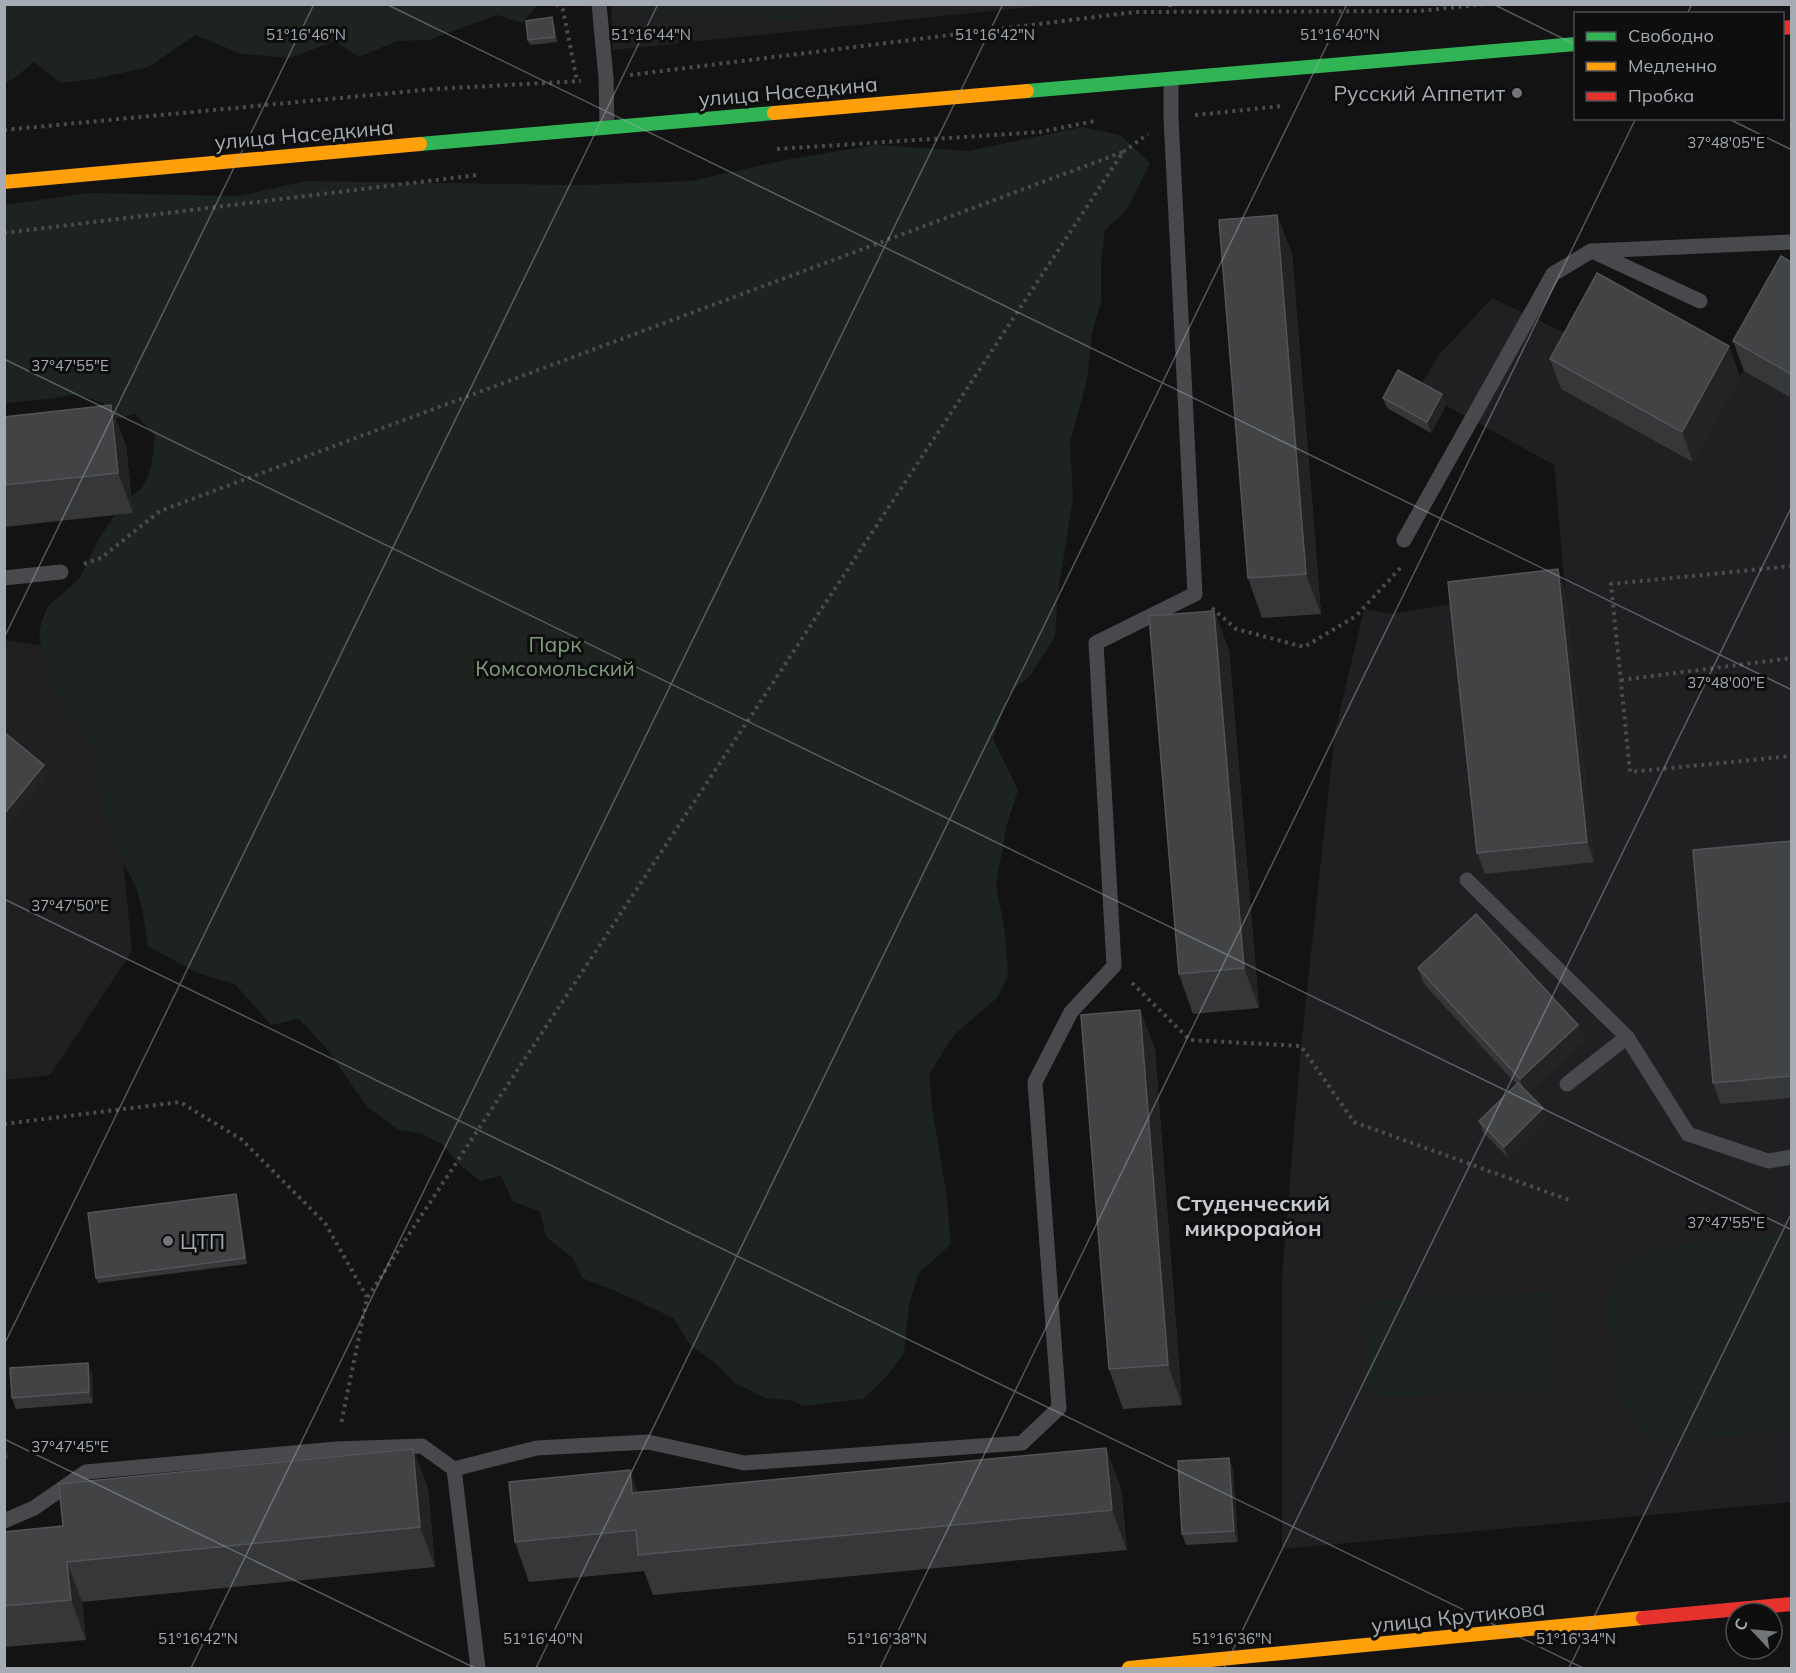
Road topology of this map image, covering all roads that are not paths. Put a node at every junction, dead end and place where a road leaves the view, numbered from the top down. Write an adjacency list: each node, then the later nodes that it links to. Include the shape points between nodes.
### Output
1 (598, 4): 4 (lane)
2 (1574, 44): 3 (main road, улица Наседкина)
3 (1171, 79): 4 (main road, улица Наседкина); 16 (lane, via 1195,594 1096,643 1114,966 1071,1012 1035,1082 1059,1408 1022,1443 744,1463 648,1442 537,1448)
4 (607, 127): 5 (main road, улица Наседкина)
5 (4, 182)
6 (1788, 244): 7 (lane)
7 (1591, 251): 8 (lane); 9 (lane, via 1553,274)
8 (1700, 301)
9 (1404, 540)
10 (61, 572): 11 (lane)
11 (4, 578)
12 (1467, 880): 13 (lane)
13 (1627, 1037): 14 (lane); 15 (lane, via 1688,1134 1768,1161)
14 (1567, 1084)
15 (1791, 1157)
16 (454, 1469): 17 (lane, via 422,1446 336,1449 86,1472 34,1508); 19 (lane)
17 (4, 1521)
18 (1791, 1604): 20 (main road, улица Крутикова)
19 (478, 1668)
20 (1129, 1668)

